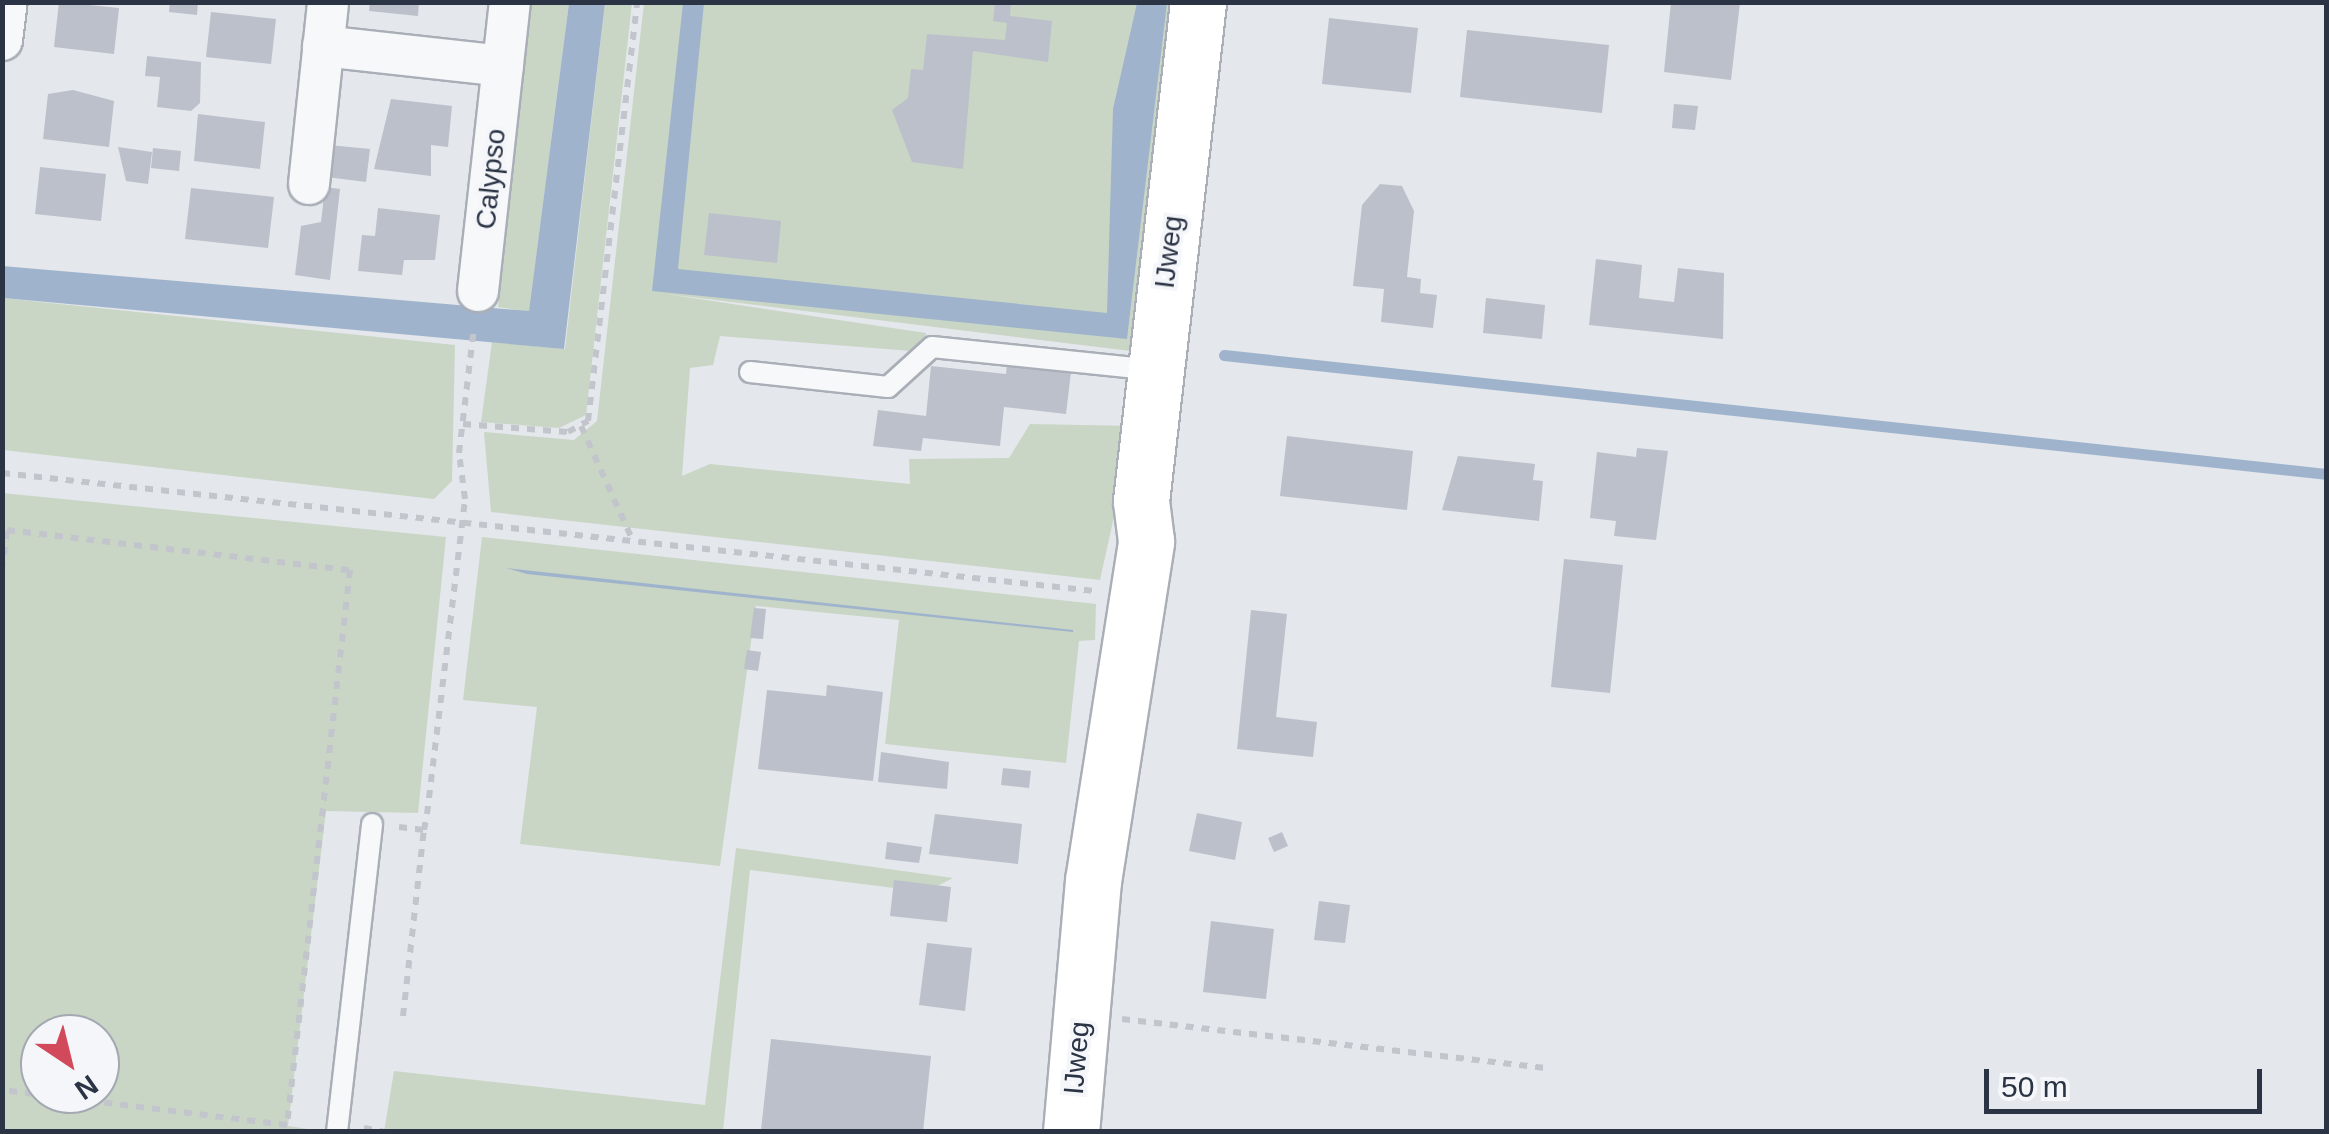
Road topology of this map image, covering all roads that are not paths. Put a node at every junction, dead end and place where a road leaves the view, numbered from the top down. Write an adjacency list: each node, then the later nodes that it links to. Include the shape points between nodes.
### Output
1 (6, 2): 5 (street)
2 (328, 2): 6 (street)
3 (510, 2): 7 (street, Calypso)
4 (1198, 2): 10 (street, IJweg)
5 (2, 40)
6 (323, 46): 7 (street); 8 (street)
7 (503, 66): 9 (street, Calypso)
8 (308, 184)
9 (478, 291)
10 (1156, 370): 11 (lane, via 932,347 888,388); 12 (street, IJweg)
11 (750, 372)
12 (1141, 500): 13 (street, IJweg, via 1146,541); 13 (street, IJweg, via 1110,593)
13 (1119, 687): 16 (street, IJweg)
14 (372, 824): 15 (lane)
15 (337, 1132)
16 (1071, 1132)

